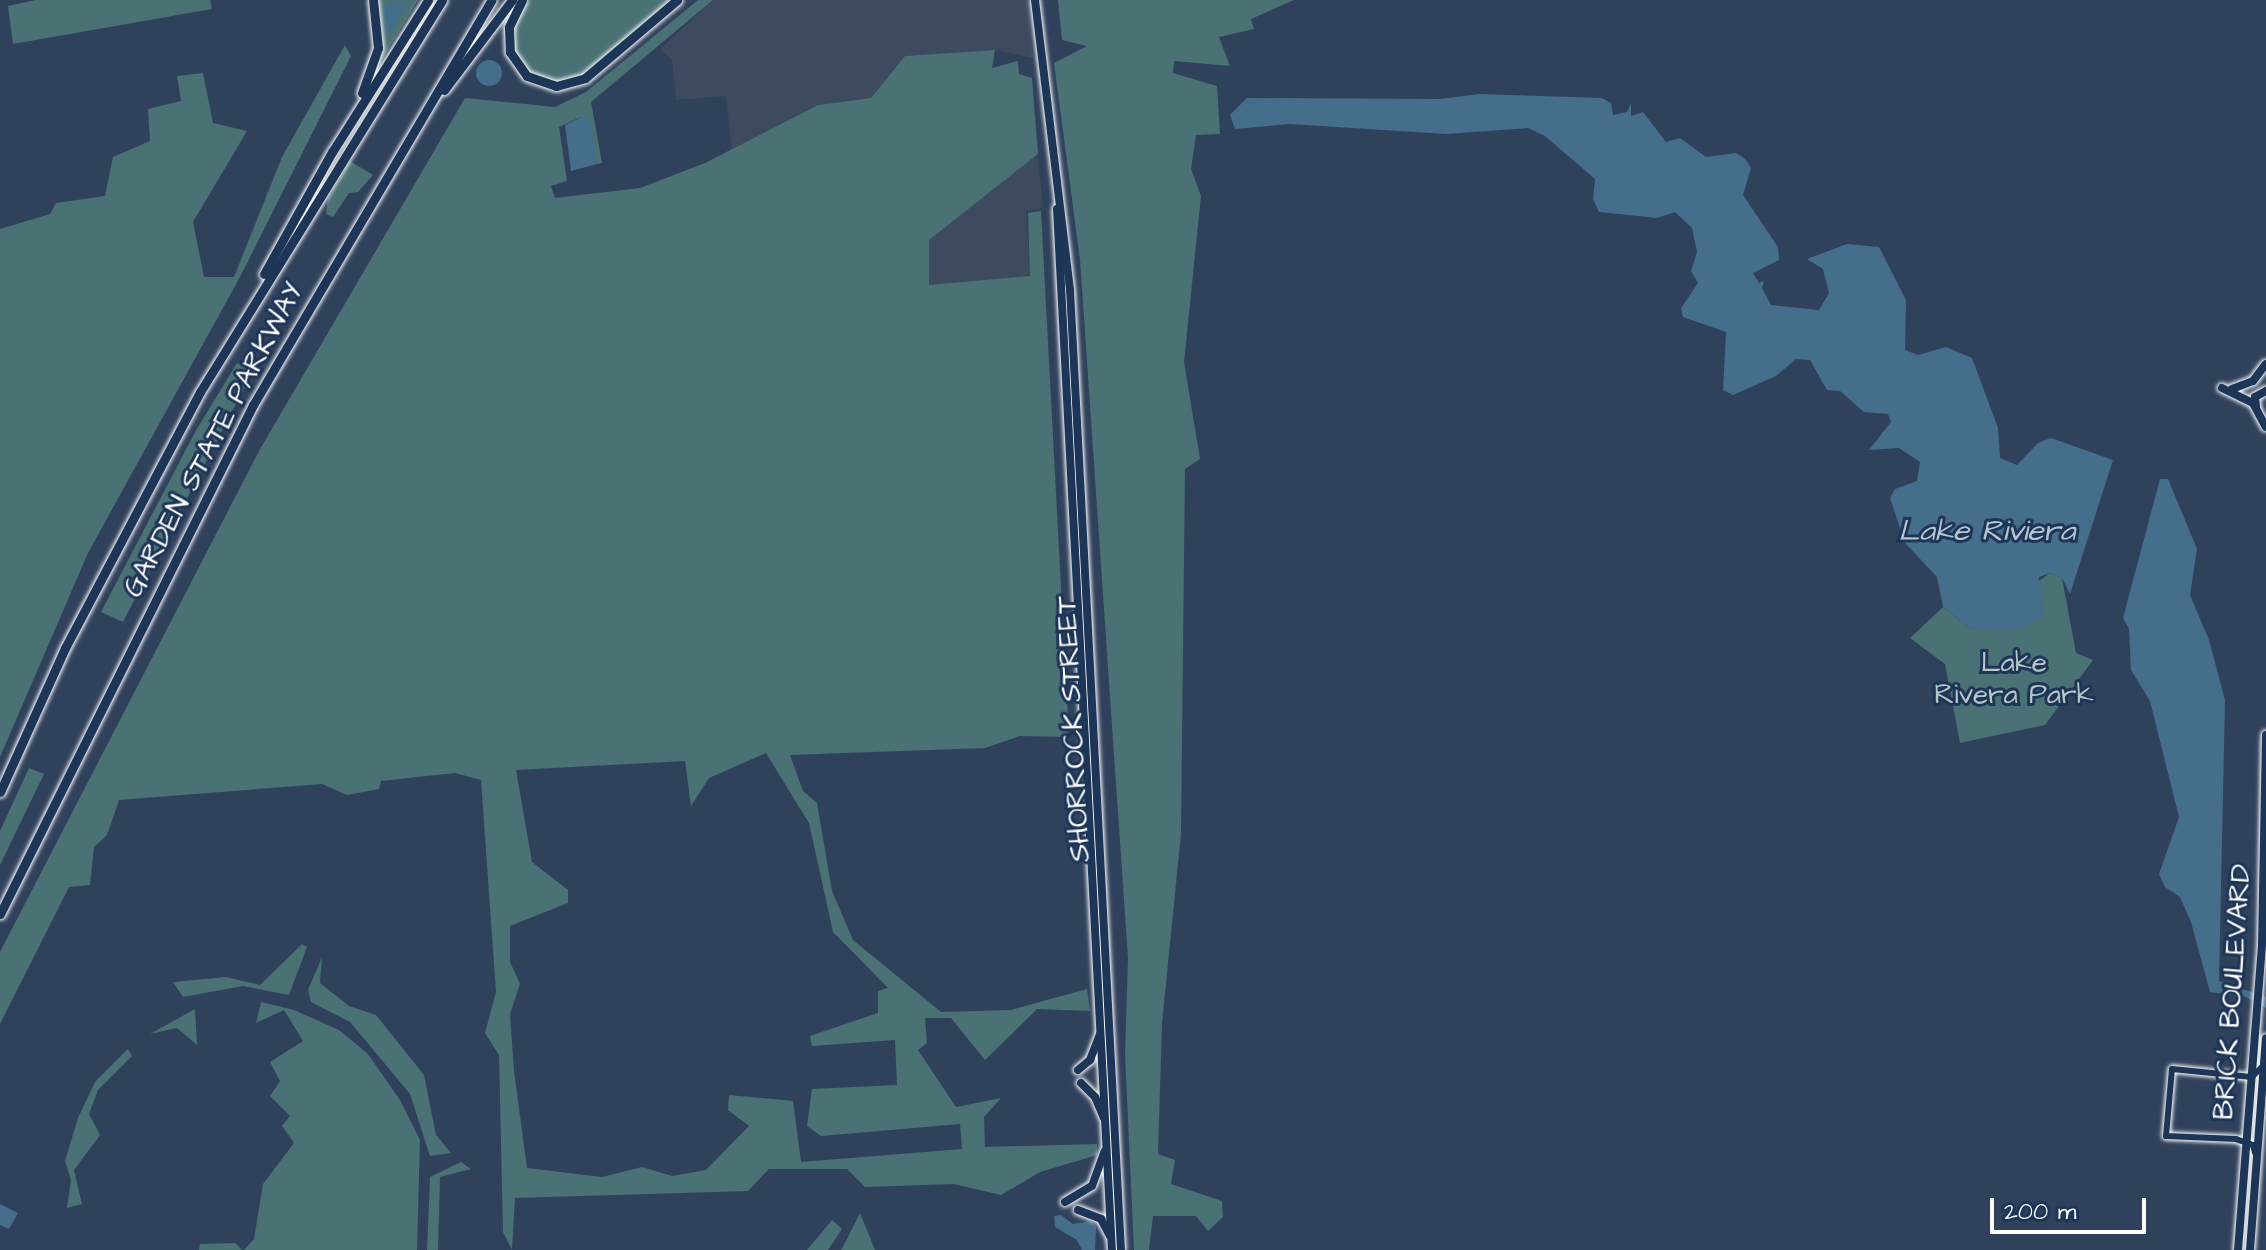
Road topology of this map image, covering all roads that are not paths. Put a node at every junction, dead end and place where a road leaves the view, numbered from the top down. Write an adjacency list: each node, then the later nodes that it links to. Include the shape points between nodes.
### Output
1 (373, 0): 9 (highway, via 378,48)
2 (428, 0): 9 (highway)
3 (442, 0): 12 (highway, GARDEN STATE PARKWAY)
4 (492, 0): 10 (highway, GARDEN STATE PARKWAY)
5 (512, 0): 10 (highway)
6 (522, 0): 7 (highway, via 508,31 510,52 527,76 556,86 585,78)
7 (677, 0)
8 (1035, 0): 11 (main road, SHORROCK STREET)
9 (357, 110): 12 (highway, via 269,260)
10 (426, 111): 23 (highway, GARDEN STATE PARKWAY, via 253,405)
11 (1057, 208): 17 (main road, SHORROCK STREET, via 1070,290); 20 (main road, SHORROCK STREET)
12 (260, 289): 21 (highway, GARDEN STATE PARKWAY, via 137,509)
13 (2266, 364): 15 (main road, via 2253,381 2227,389)
14 (2266, 391): 15 (main road, via 2255,397)
15 (2256, 407): 16 (main road)
16 (2266, 427)
17 (1095, 708): 20 (main road, via 1094,760); 22 (main road, SHORROCK STREET)
18 (2266, 735): 19 (main road, BRICK BOULEVARD)
19 (2266, 762): 30 (main road, BRICK BOULEVARD)
20 (1088, 773): 22 (main road); 25 (main road, SHORROCK STREET)
21 (0, 792)
22 (1103, 838): 24 (main road, SHORROCK STREET)
23 (0, 914)
24 (1112, 1015): 29 (main road); 33 (main road, SHORROCK STREET)
25 (1102, 1026): 28 (main road, via 1097,1048); 29 (main road, SHORROCK STREET)
26 (2266, 1039): 27 (main road, BRICK BOULEVARD)
27 (2264, 1065): 30 (street); 36 (main road, BRICK BOULEVARD)
28 (1078, 1070)
29 (1105, 1075): 32 (main road, SHORROCK STREET); 33 (main road)
30 (2252, 1077): 34 (main road, BRICK BOULEVARD); 34 (street, via 2172,1069 2166,1136)
31 (1081, 1083): 32 (main road, via 1095,1097)
32 (1106, 1121): 35 (main road, SHORROCK STREET)
33 (1117, 1126): 40 (main road, SHORROCK STREET)
34 (2245, 1142): 36 (street); 41 (main road, BRICK BOULEVARD)
35 (1107, 1143): 37 (main road, via 1092,1186); 39 (main road, SHORROCK STREET)
36 (2255, 1153): 42 (main road, BRICK BOULEVARD)
37 (1065, 1202)
38 (1078, 1210): 39 (main road, via 1101,1219)
39 (1112, 1246)
40 (1121, 1250)
41 (2238, 1250)
42 (2250, 1250)

